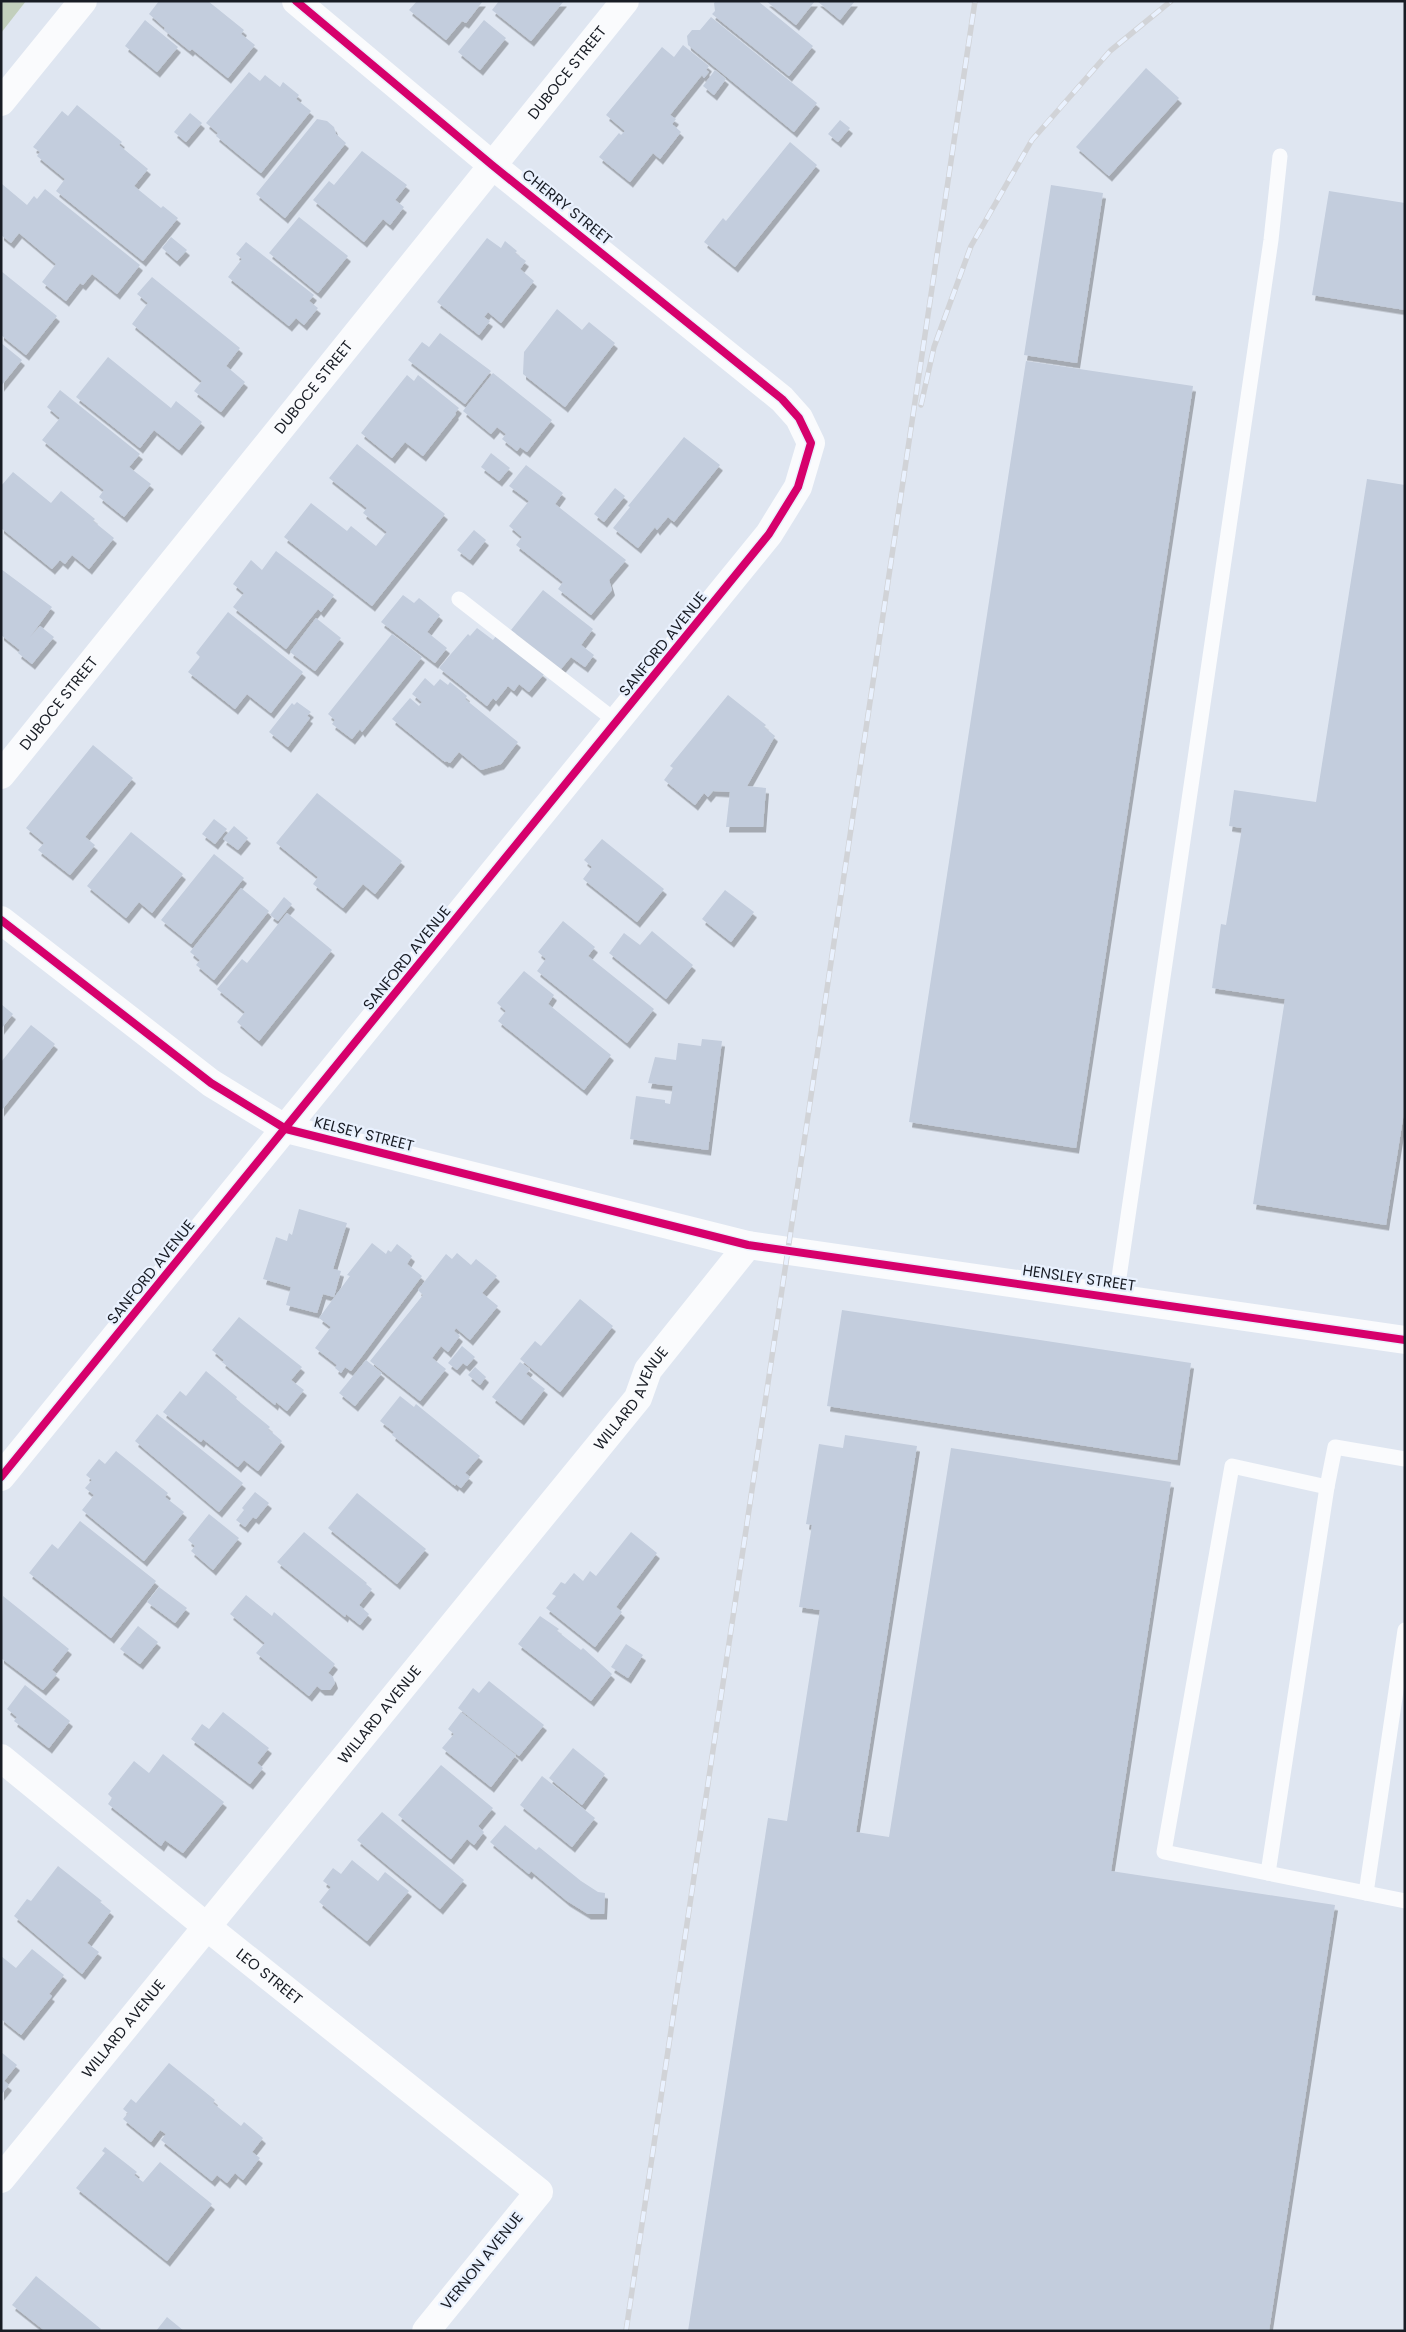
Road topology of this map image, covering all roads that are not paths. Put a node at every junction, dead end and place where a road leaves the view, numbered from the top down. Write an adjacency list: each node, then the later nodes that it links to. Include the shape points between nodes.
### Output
1 (83, 1): 4 (street)
2 (296, 1): 6 (street, CHERRY STREET)
3 (626, 1): 6 (street, DUBOCE STREET)
4 (1, 102)
5 (1280, 156): 14 (lane, via 1271,240)
6 (492, 165): 7 (street, CHERRY STREET, via 782,399 799,418); 10 (street, DUBOCE STREET)
7 (811, 443): 9 (street, SANFORD AVENUE, via 798,487 769,534)
8 (459, 599): 9 (lane)
9 (617, 722): 12 (street, SANFORD AVENUE)
10 (1, 775)
11 (1, 920): 12 (street, KELSEY STREET, via 210,1083)
12 (286, 1129): 13 (street, KELSEY STREET); 17 (street, SANFORD AVENUE)
13 (748, 1245): 14 (street, HENSLEY STREET); 24 (street, WILLARD AVENUE, via 648,1370 638,1398)
14 (1116, 1298): 15 (street, HENSLEY STREET)
15 (1405, 1340)
16 (1405, 1459): 18 (lane, via 1335,1447)
17 (1, 1477)
18 (1327, 1487): 21 (lane); 21 (lane, via 1232,1466 1164,1852)
19 (1405, 1630): 22 (lane)
20 (1, 1758): 24 (street, LEO STREET)
21 (1268, 1873): 22 (lane)
22 (1366, 1893): 23 (lane)
23 (1405, 1901)
24 (207, 1927): 25 (street, WILLARD AVENUE); 26 (street, LEO STREET)
25 (1, 2179)
26 (539, 2192): 27 (street, VERNON AVENUE)
27 (426, 2331)

